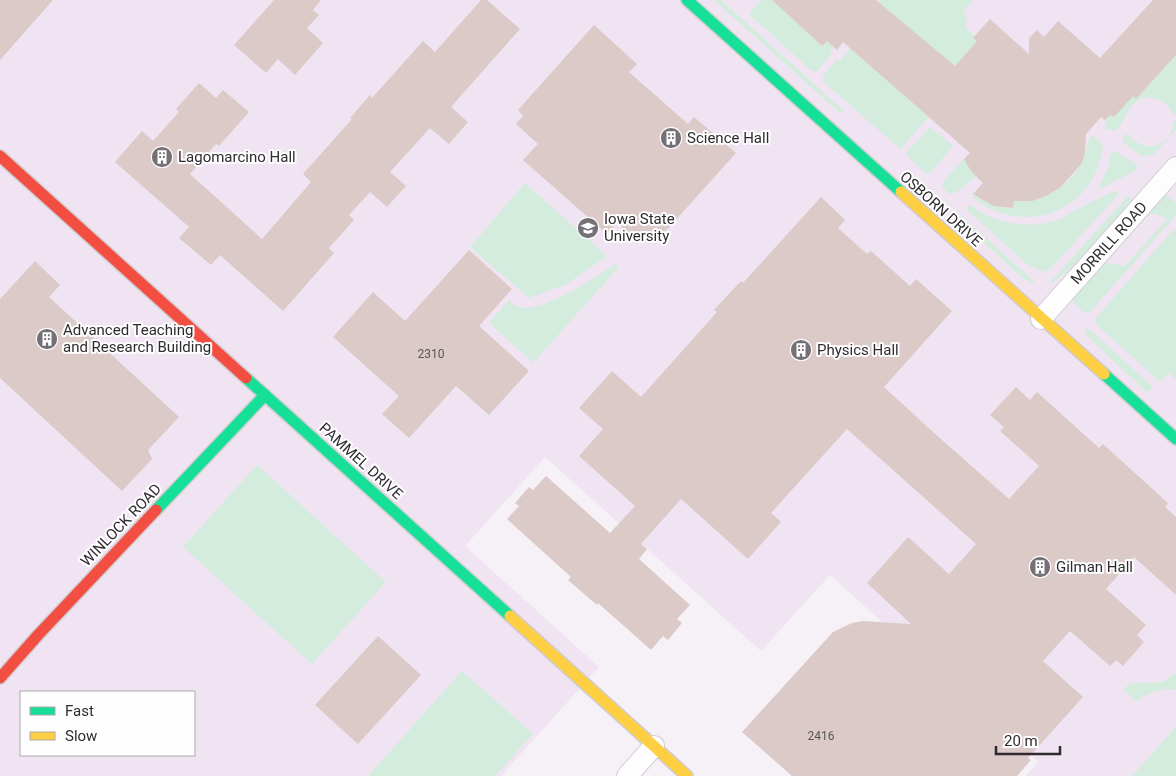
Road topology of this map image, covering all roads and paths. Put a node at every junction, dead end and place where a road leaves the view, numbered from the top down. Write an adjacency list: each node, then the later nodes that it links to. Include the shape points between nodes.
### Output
1 (687, 0): 6 (street, OSBORN DRIVE)
2 (0, 156): 4 (street, PAMMEL DRIVE)
3 (1176, 167): 6 (street, MORRILL ROAD)
4 (14, 168): 5 (street); 7 (street, PAMMEL DRIVE)
5 (5, 179)
6 (1041, 319): 8 (street, OSBORN DRIVE)
7 (265, 395): 9 (street, WINLOCK ROAD); 10 (street, PAMMEL DRIVE)
8 (1176, 439)
9 (0, 678)
10 (654, 746): 11 (street); 12 (street, PAMMEL DRIVE)
11 (627, 776)
12 (688, 776)

